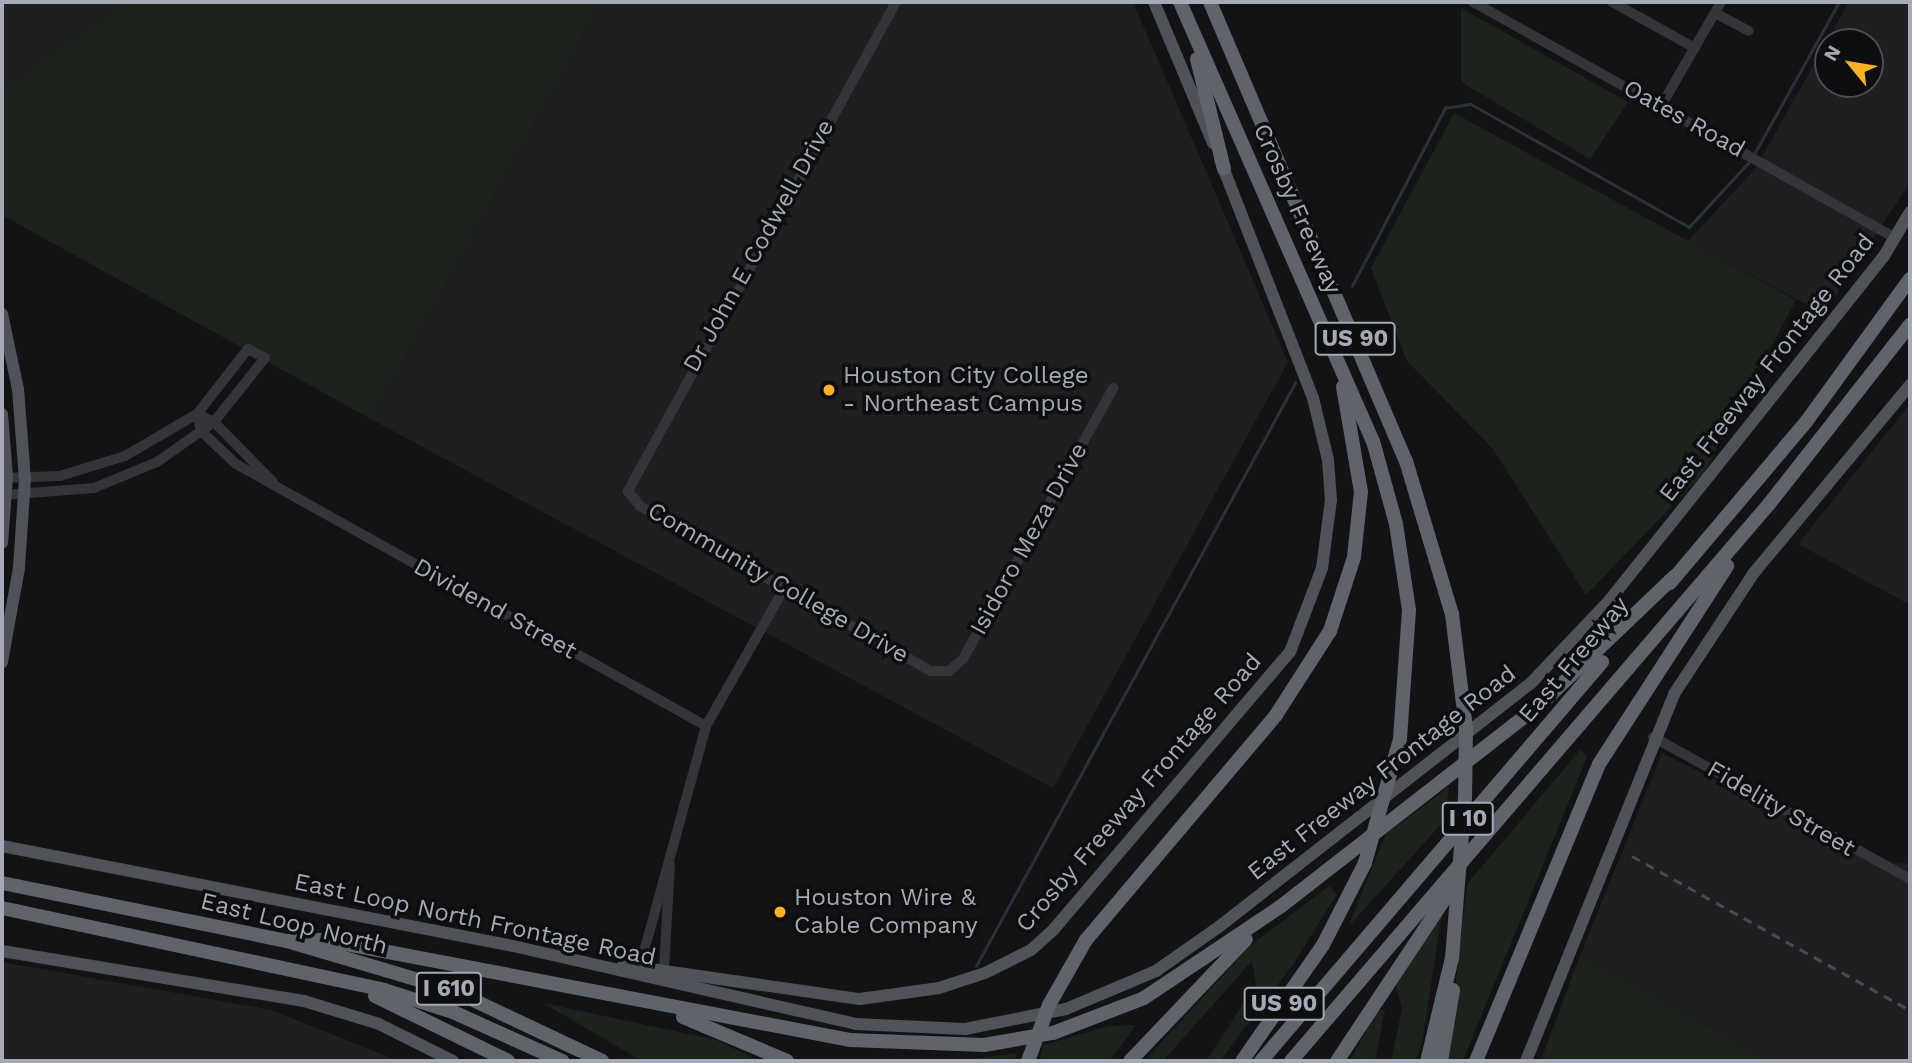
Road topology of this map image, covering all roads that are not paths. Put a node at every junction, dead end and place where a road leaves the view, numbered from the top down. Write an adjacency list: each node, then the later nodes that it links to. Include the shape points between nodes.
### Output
1 (896, 2): 29 (street, Dr John E Codwell Drive)
2 (1154, 2): 13 (main road, Crosby Freeway Frontage Road)
3 (1180, 2): 9 (highway, Crosby Freeway / US 90)
4 (1210, 2): 57 (highway, Crosby Freeway / US 90, via 1419,496 1452,614 1463,688 1466,770)
5 (1473, 2): 12 (street, Oates Road)
6 (1612, 2): 11 (street)
7 (1721, 2): 8 (street)
8 (1715, 13): 10 (street); 11 (street)
9 (1188, 24): 13 (highway); 18 (highway, Crosby Freeway / US 90)
10 (1749, 31)
11 (1695, 48): 12 (street)
12 (1661, 106): 15 (street, Oates Road)
13 (1224, 169): 55 (main road, Crosby Freeway Frontage Road, via 1313,398 1328,460 1324,559 1290,652 1236,722 1031,950 939,988 860,999)
14 (1910, 212): 15 (main road, East Freeway Frontage Road)
15 (1895, 238): 59 (main road, East Freeway Frontage Road, via 1608,602 1467,738 1156,971 1066,1009 989,1027)
16 (1910, 279): 35 (highway, East Freeway / I 10, via 1812,414)
17 (2, 314): 20 (main road)
18 (1325, 326): 65 (highway, via 1353,430 1361,492 1353,558 1329,631 1276,715 1113,902 1065,975); 67 (highway, Crosby Freeway / US 90, via 1376,450 1396,524 1409,610 1405,701 1378,825 1346,903)
19 (1910, 327): 33 (highway, East Freeway / I 10)
20 (6, 345): 28 (main road)
21 (1910, 385): 41 (main road, via 1729,607)
22 (1113, 387): 39 (street, Isidoro Meza Drive, via 963,659 948,671)
23 (2, 414): 27 (main road)
24 (197, 414): 25 (street, Dividend Street); 25 (street, via 248,349 265,358); 26 (street); 28 (street, via 125,456)
25 (214, 422): 26 (street); 30 (street, Dividend Street)
26 (201, 431): 30 (street, Dividend Street, via 236,464); 32 (street, via 124,478 58,494)
27 (4, 477): 28 (street); 31 (main road)
28 (25, 479): 32 (main road)
29 (628, 491): 36 (street, Community College Drive, via 640,506)
30 (284, 492): 40 (street, Dividend Street)
31 (4, 495): 32 (street); 34 (main road)
32 (25, 495): 37 (main road)
33 (1769, 504): 42 (highway, East Freeway / I 10); 73 (highway, via 1599,764)
34 (2, 543)
35 (1675, 576): 47 (highway, via 1570,680); 68 (highway, East Freeway / I 10)
36 (785, 587): 39 (street, Community College Drive); 40 (street)
37 (7, 602): 38 (main road)
38 (2, 662)
39 (931, 671)
40 (706, 726): 44 (street)
41 (1653, 737): 45 (street, Fidelity Street); 74 (main road)
42 (1508, 808): 69 (highway, East Freeway / I 10); 70 (highway, via 1379,990)
43 (2, 846): 53 (main road, East Loop North Frontage Road)
44 (670, 863): 49 (street); 50 (street)
45 (1910, 879)
46 (2, 883): 51 (highway, East Loop North / I 610)
47 (1280, 907): 58 (highway, via 1126,1007 1053,1033 985,1045 850,1040); 66 (highway)
48 (2, 908): 56 (highway, East Loop North / I 610)
49 (654, 911): 50 (street); 54 (street)
50 (669, 914): 55 (street)
51 (287, 941): 58 (highway, via 325,940); 63 (highway, East Loop North / I 610, via 452,990)
52 (2, 951): 60 (main road, via 304,1001 379,1024)
53 (588, 963): 54 (main road, Crosby Freeway Frontage Road); 59 (main road, East Loop North Frontage Road, via 824,1019)
54 (639, 966): 55 (main road, Crosby Freeway Frontage Road)
55 (663, 970)
56 (324, 974): 61 (highway, via 451,1028); 62 (highway, East Loop North / I 610, via 453,1012)
57 (1449, 997): 71 (highway); 72 (highway)
58 (645, 1003): 64 (highway)
59 (940, 1031)
60 (453, 1061)
61 (509, 1061)
62 (562, 1061)
63 (602, 1061)
64 (787, 1061)
65 (1028, 1061)
66 (1130, 1061)
67 (1242, 1061)
68 (1261, 1061)
69 (1291, 1061)
70 (1337, 1061)
71 (1426, 1061)
72 (1441, 1061)
73 (1476, 1061)
74 (1526, 1061)

